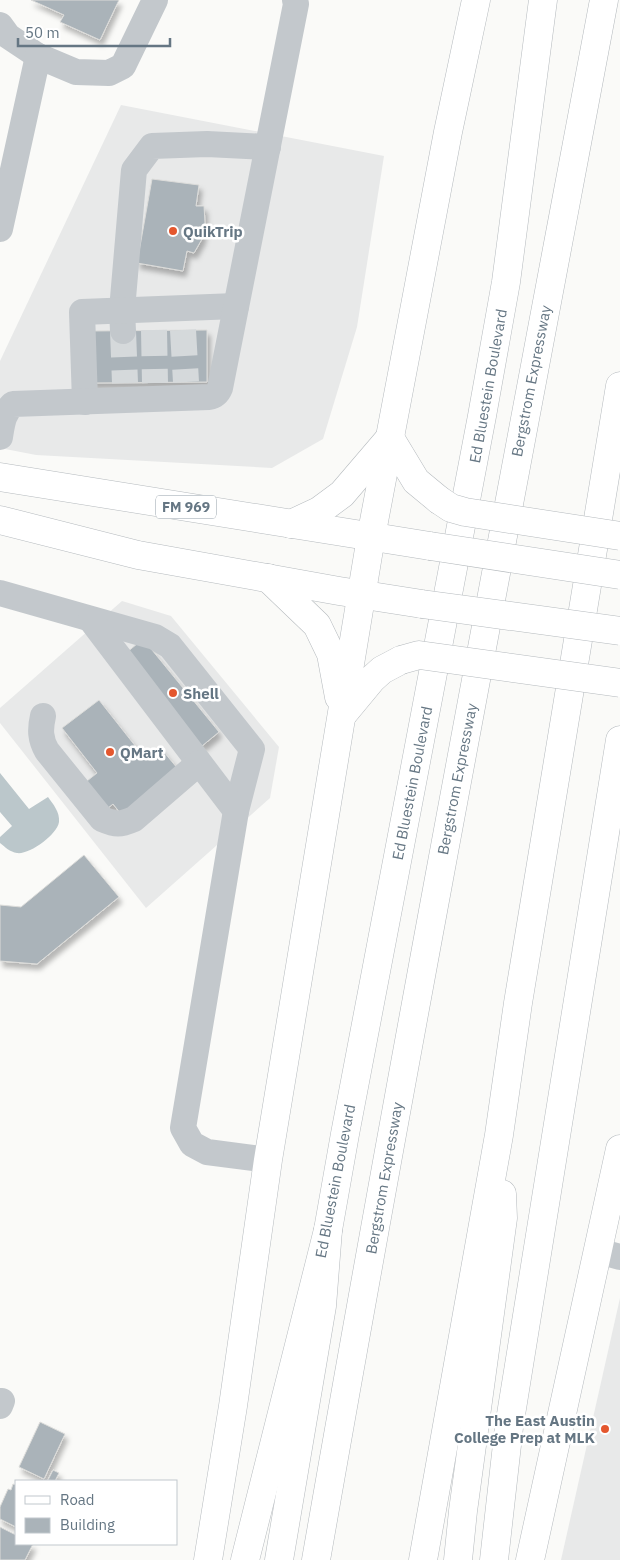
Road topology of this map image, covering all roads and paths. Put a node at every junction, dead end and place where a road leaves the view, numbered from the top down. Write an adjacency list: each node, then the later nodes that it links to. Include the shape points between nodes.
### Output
1 (156, 0): 7 (lane, via 123,66 109,73 76,72)
2 (295, 0): 8 (lane)
3 (476, 0): 15 (main road)
4 (543, 0): 36 (main road, Ed Bluestein Boulevard, via 506,282)
5 (604, 0): 41 (main road, Bergstrom Expressway, via 402,1079)
6 (0, 25): 7 (lane, via 8,36)
7 (38, 56): 9 (lane)
8 (268, 147): 10 (lane); 11 (lane, via 152,146 134,170)
9 (0, 229)
10 (236, 306): 11 (lane, via 183,319); 13 (lane, via 220,388 214,396 186,390 126,392)
11 (123, 320): 13 (lane, via 82,312)
12 (620, 386): 33 (main road)
13 (85, 402): 14 (lane, via 13,404 4,418)
14 (0, 437)
15 (390, 438): 18 (main road, via 342,494 319,511); 19 (main road, bridge, via 416,481 452,508); 20 (main road)
16 (0, 477): 18 (main road, FM 969 / FM 969)
17 (0, 520): 22 (main road, via 138,555)
18 (291, 524): 20 (main road, FM 969 / FM 969)
19 (620, 536)
20 (371, 537): 21 (main road, FM 969, bridge); 24 (main road)
21 (620, 575)
22 (268, 578): 24 (main road); 28 (main road, via 317,625 331,654)
23 (0, 593): 25 (lane)
24 (361, 594): 26 (main road, bridge); 28 (main road)
25 (91, 620): 31 (lane); 32 (lane, via 155,637 170,646 252,749)
26 (620, 631)
27 (620, 683): 28 (main road, bridge, via 419,655 382,670)
28 (342, 715): 35 (main road)
29 (43, 716): 31 (lane, via 40,728 47,751 102,819 110,822 121,824 134,819)
30 (620, 740): 44 (main road, via 509,1427)
31 (199, 763): 32 (lane)
32 (236, 811): 35 (lane, via 183,1128 192,1144 207,1152)
33 (499, 1135): 42 (main road); 43 (main road, via 503,1218)
34 (620, 1149): 37 (main road)
35 (268, 1160): 38 (main road)
36 (328, 1230): 39 (main road, Ed Bluestein Boulevard); 40 (main road, via 322,1306)
37 (609, 1254): 45 (main road)
38 (208, 1560)
39 (245, 1560)
40 (279, 1560)
41 (316, 1560)
42 (423, 1560)
43 (458, 1560)
44 (494, 1560)
45 (530, 1560)

